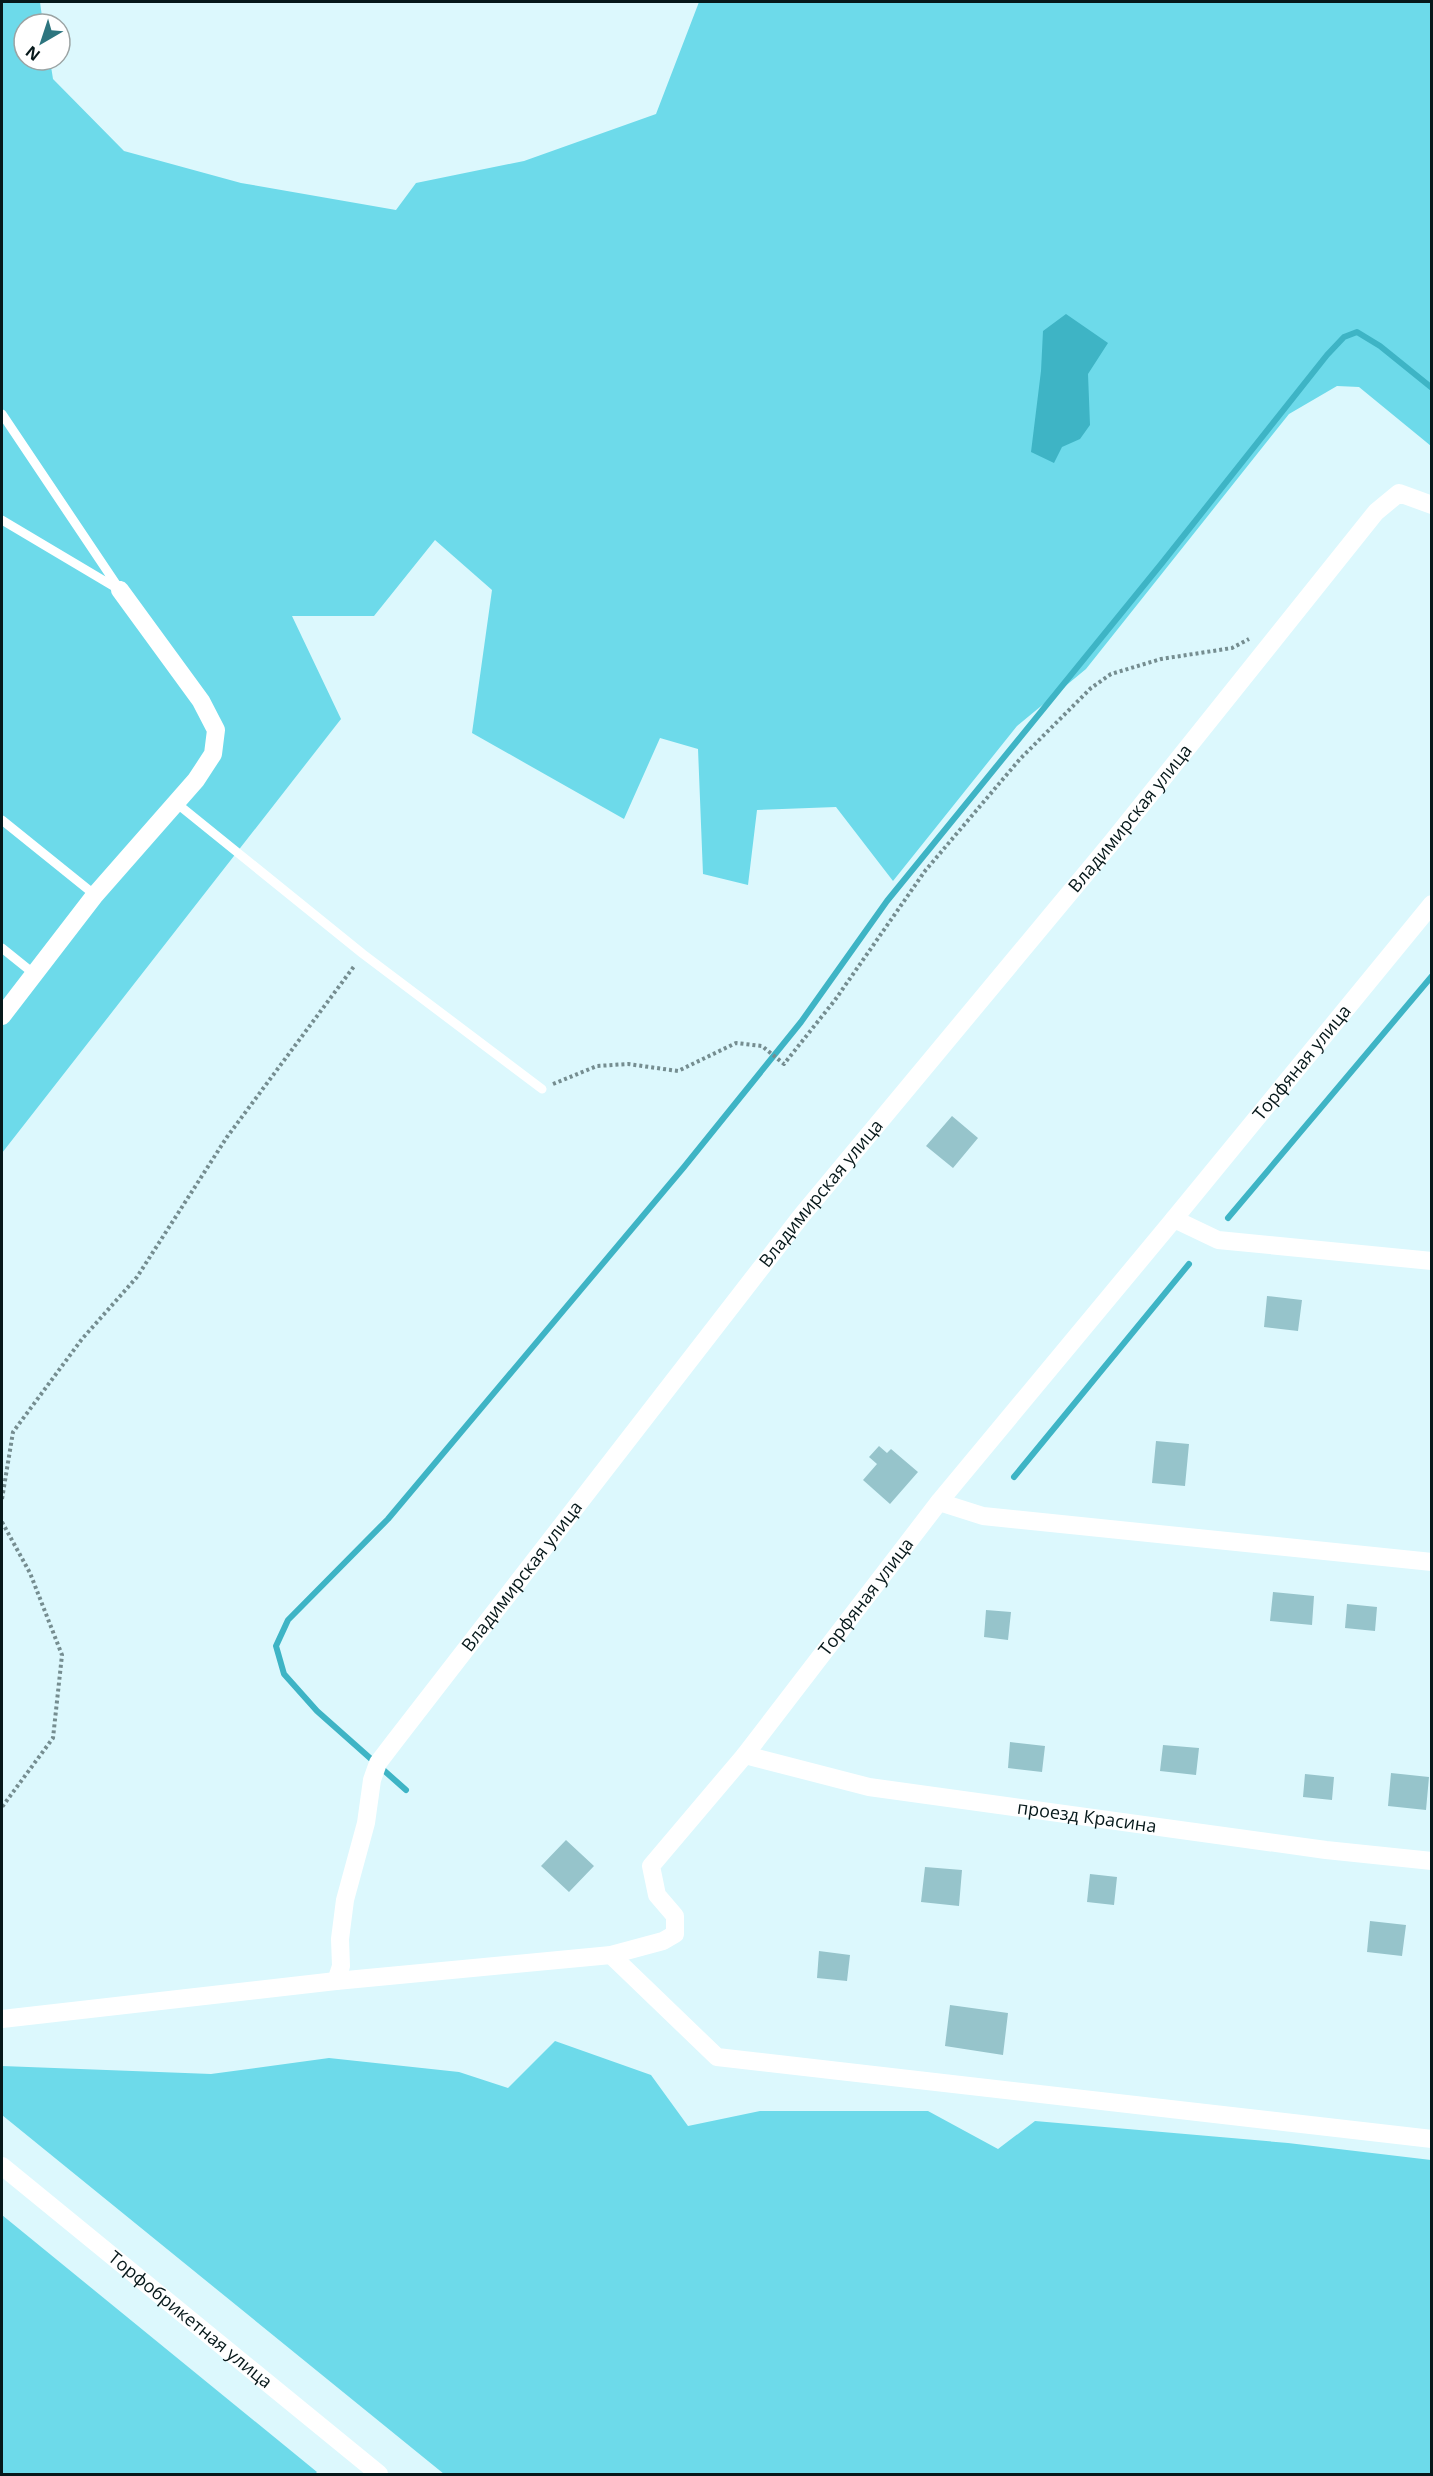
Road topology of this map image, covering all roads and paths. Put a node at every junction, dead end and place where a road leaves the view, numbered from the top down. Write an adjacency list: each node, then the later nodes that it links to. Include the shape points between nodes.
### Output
1 (2, 414): 4 (lane)
2 (1431, 505): 25 (street, Владимирская улица, via 1399,493 1376,512 1112,842 802,1215 378,1763 345,1900)
3 (2, 520): 4 (lane)
4 (120, 590): 6 (street, via 201,701 216,730 213,754)
5 (1257, 632): 14 (path, via 1232,648 1161,659 1111,674 1091,688 1020,759 925,871 835,1000 784,1064 762,1046 736,1043 678,1071 628,1064 597,1066)
6 (175, 802): 8 (street); 11 (lane)
7 (2, 820): 8 (lane)
8 (95, 895): 12 (street)
9 (1431, 904): 15 (street, Торфяная улица)
10 (2, 948): 12 (lane)
11 (363, 954): 14 (lane); 17 (path, via 226,1137 137,1277 82,1339 13,1432)
12 (33, 973): 13 (street)
13 (2, 1016)
14 (542, 1089)
15 (1174, 1219): 16 (street, via 1218,1240); 18 (street, Торфяная улица)
16 (1431, 1261)
17 (2, 1498)
18 (939, 1503): 20 (street, via 983,1516); 21 (street, Торфяная улица)
19 (2, 1522): 22 (path, via 30,1573 62,1655 53,1738)
20 (1431, 1562)
21 (745, 1755): 23 (street, проезд Красина, via 868,1787); 24 (street, Торфяная улица, via 651,1866 657,1895 675,1917 675,1934)
22 (2, 1807)
23 (1431, 1861)
24 (610, 1955): 25 (street); 27 (street, via 717,2057)
25 (336, 1981): 26 (street)
26 (2, 2019)
27 (1431, 2139)
28 (2, 2166): 29 (street, Торфобрикетная улица)
29 (379, 2475)

